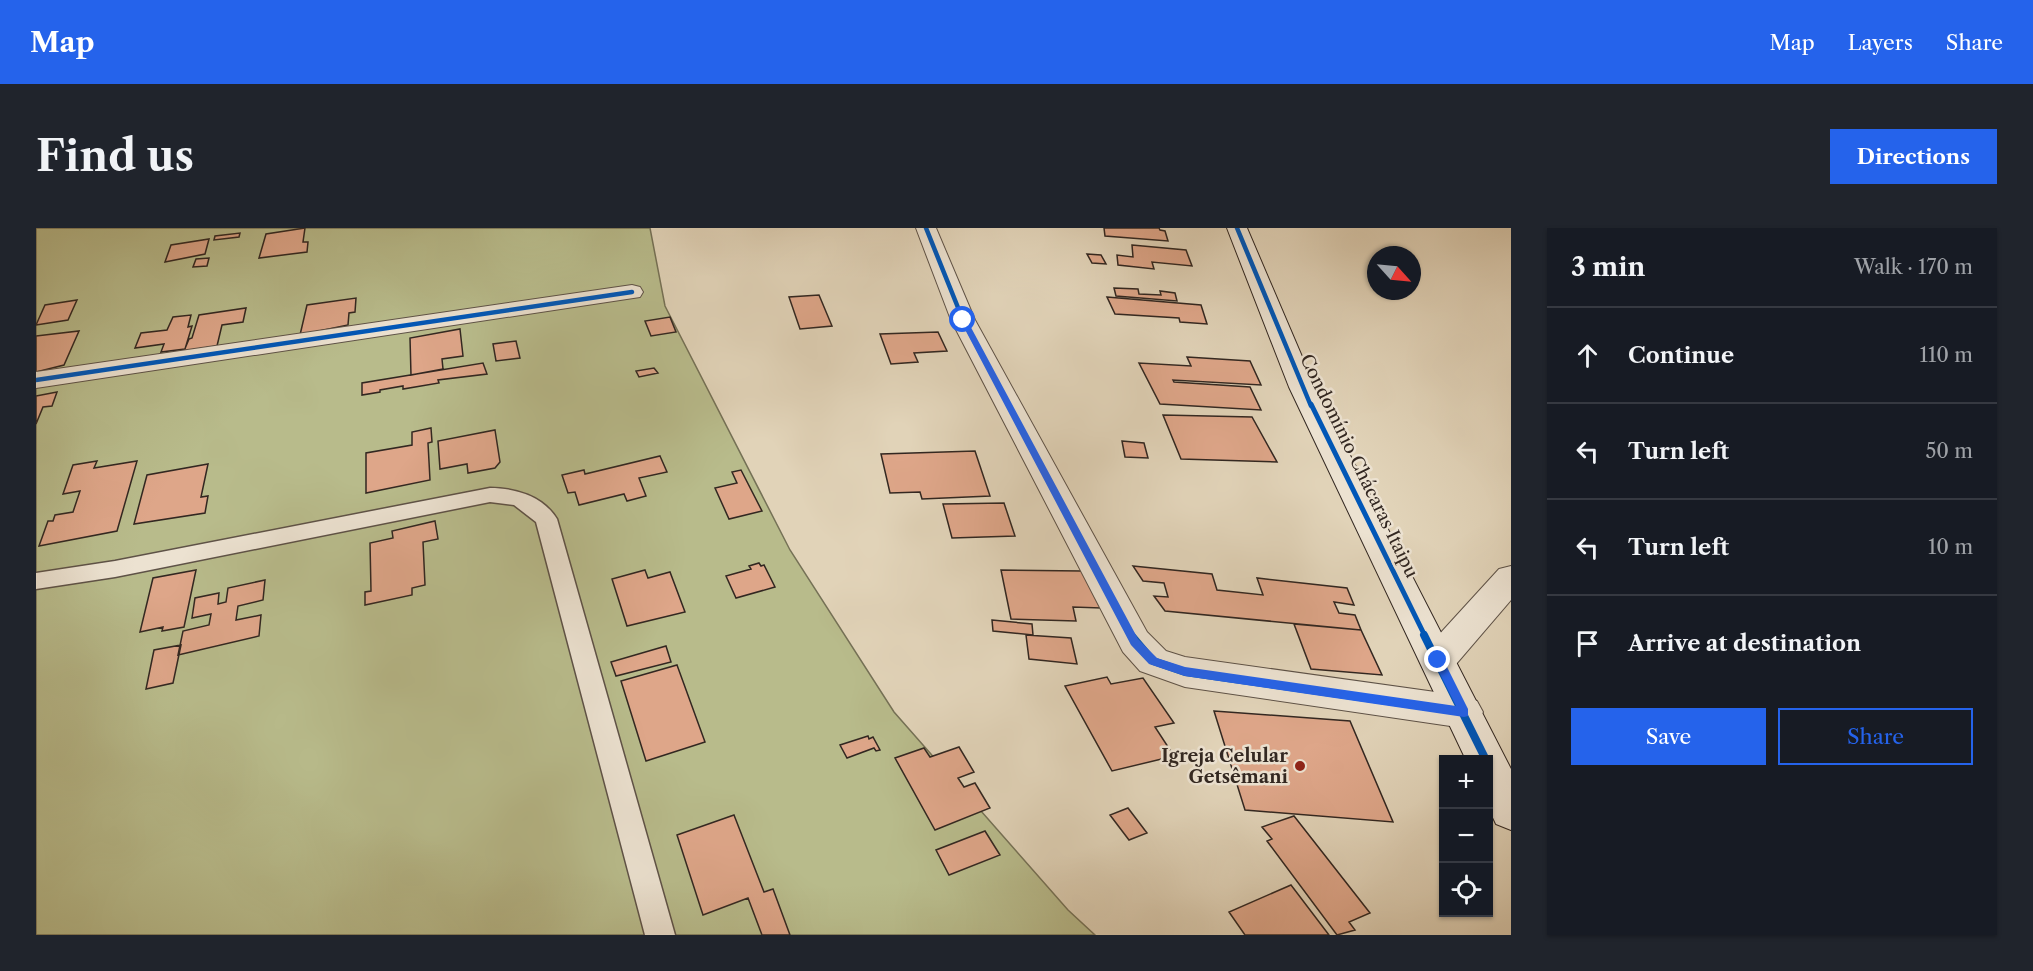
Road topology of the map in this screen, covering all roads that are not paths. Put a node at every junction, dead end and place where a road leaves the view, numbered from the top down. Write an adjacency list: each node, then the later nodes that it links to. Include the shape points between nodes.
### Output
1 (926, 228): 8 (street, via 963,320 1135,642 1153,661 1185,672)
2 (1237, 228): 7 (street, Condomínio Chácaras Itaipu, via 1302,387)
3 (632, 292): 4 (street)
4 (36, 380)
5 (1511, 578): 7 (street)
6 (36, 581): 12 (lane, via 490,495 522,498 546,519)
7 (1438, 660): 8 (street, Condomínio Chácaras Itaipu)
8 (1464, 712): 9 (street, Condomínio Chácaras Itaipu)
9 (1484, 755)
10 (1493, 774): 11 (street)
11 (1511, 811)
12 (660, 935)

